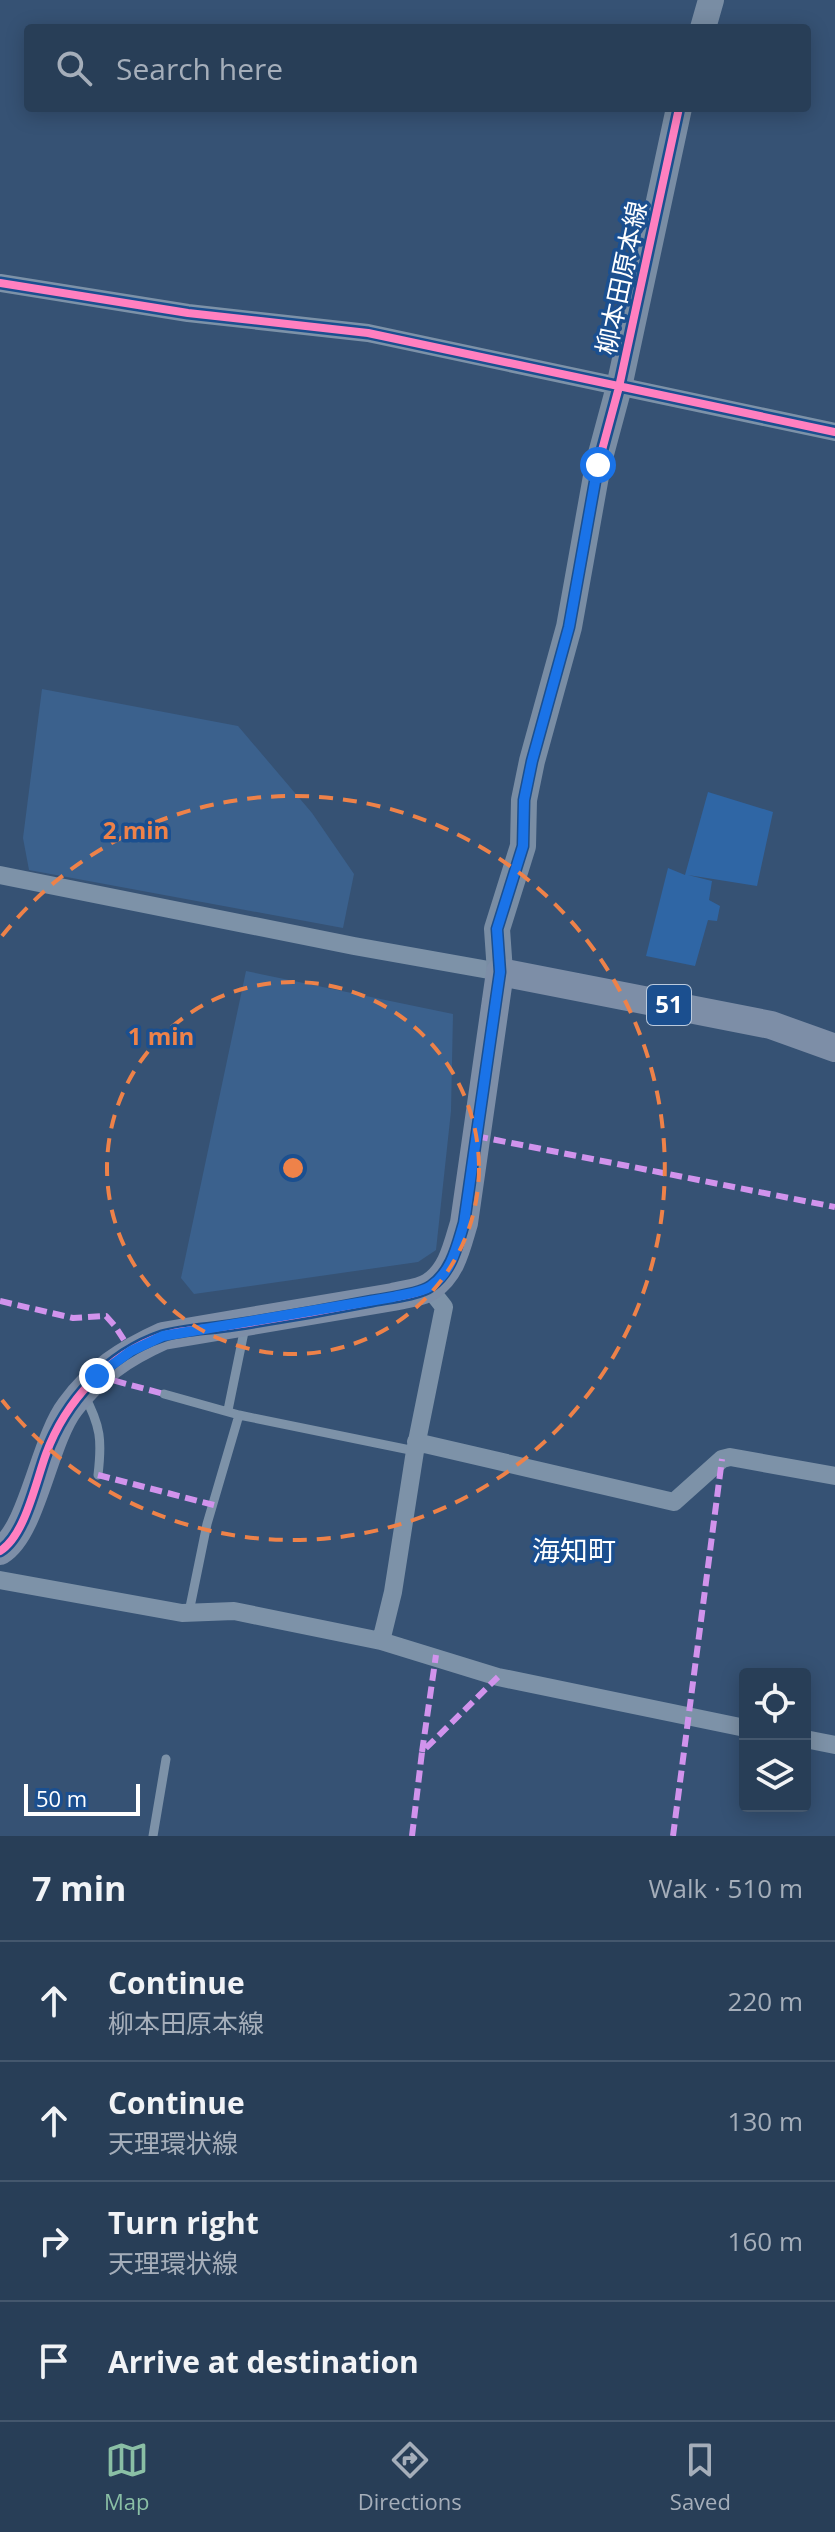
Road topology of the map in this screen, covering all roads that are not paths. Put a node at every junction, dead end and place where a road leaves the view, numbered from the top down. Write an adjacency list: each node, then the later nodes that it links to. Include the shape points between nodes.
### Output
1 (711, 0): 2 (main road)
2 (704, 24)
3 (678, 112): 5 (main road, 柳本田原本線)
4 (0, 283): 5 (street, via 188,313 380,335)
5 (619, 387): 6 (street); 8 (main road, 柳本田原本線, via 598,465 569,627 532,761 523,846 497,929)
6 (835, 432)
7 (0, 875): 8 (street)
8 (500, 972): 9 (main road, 51, via 771,1025); 10 (main road, via 464,1223 446,1271)
9 (835, 1048)
10 (429, 1288): 11 (main road); 16 (street, via 444,1307)
11 (245, 1323): 12 (main road, via 163,1336 112,1363); 14 (lane)
12 (83, 1392): 17 (lane, via 102,1442); 19 (main road, via 68,1408 28,1510 9,1546)
13 (164, 1394): 14 (lane)
14 (228, 1410): 15 (lane)
15 (239, 1415): 16 (lane); 21 (lane, via 207,1524)
16 (416, 1446): 18 (street, via 674,1502 730,1457); 22 (street)
17 (98, 1475)
18 (835, 1476)
19 (0, 1551)
20 (0, 1580): 21 (street)
21 (189, 1612): 22 (street, via 234,1611)
22 (381, 1641): 23 (street, via 498,1677)
23 (739, 1727)
24 (810, 1740): 25 (street)
25 (835, 1745)
26 (166, 1759): 27 (lane)
27 (153, 1836)

